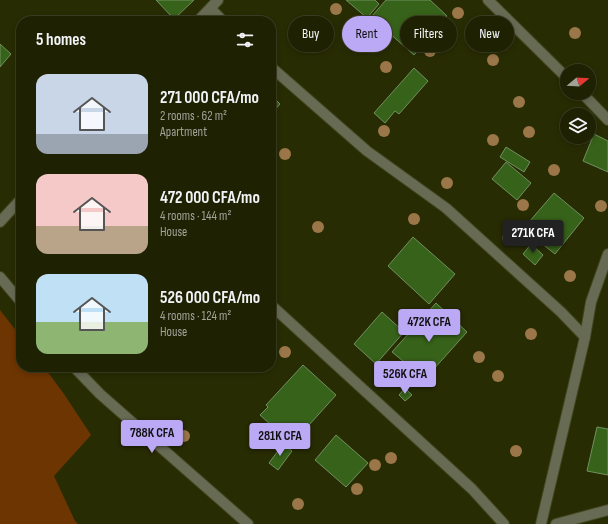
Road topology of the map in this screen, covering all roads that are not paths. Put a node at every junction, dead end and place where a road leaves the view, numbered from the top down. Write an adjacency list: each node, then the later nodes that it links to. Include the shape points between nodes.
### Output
1 (218, 0): 3 (street)
2 (488, 0): 7 (street)
3 (211, 9): 4 (street); 5 (street)
4 (203, 16)
5 (218, 16)
6 (276, 71): 16 (street, via 367,150 446,208)
7 (560, 71)
8 (589, 100): 9 (street)
9 (608, 120)
10 (16, 204): 11 (street)
11 (0, 222)
12 (608, 254): 16 (street, via 591,302)
13 (0, 277): 14 (street)
14 (16, 296)
15 (276, 310): 20 (street, via 472,489)
16 (585, 337): 21 (street)
17 (79, 372): 19 (street, via 100,394)
18 (608, 510): 22 (street)
19 (248, 524)
20 (504, 524)
21 (541, 524)
22 (556, 524)

